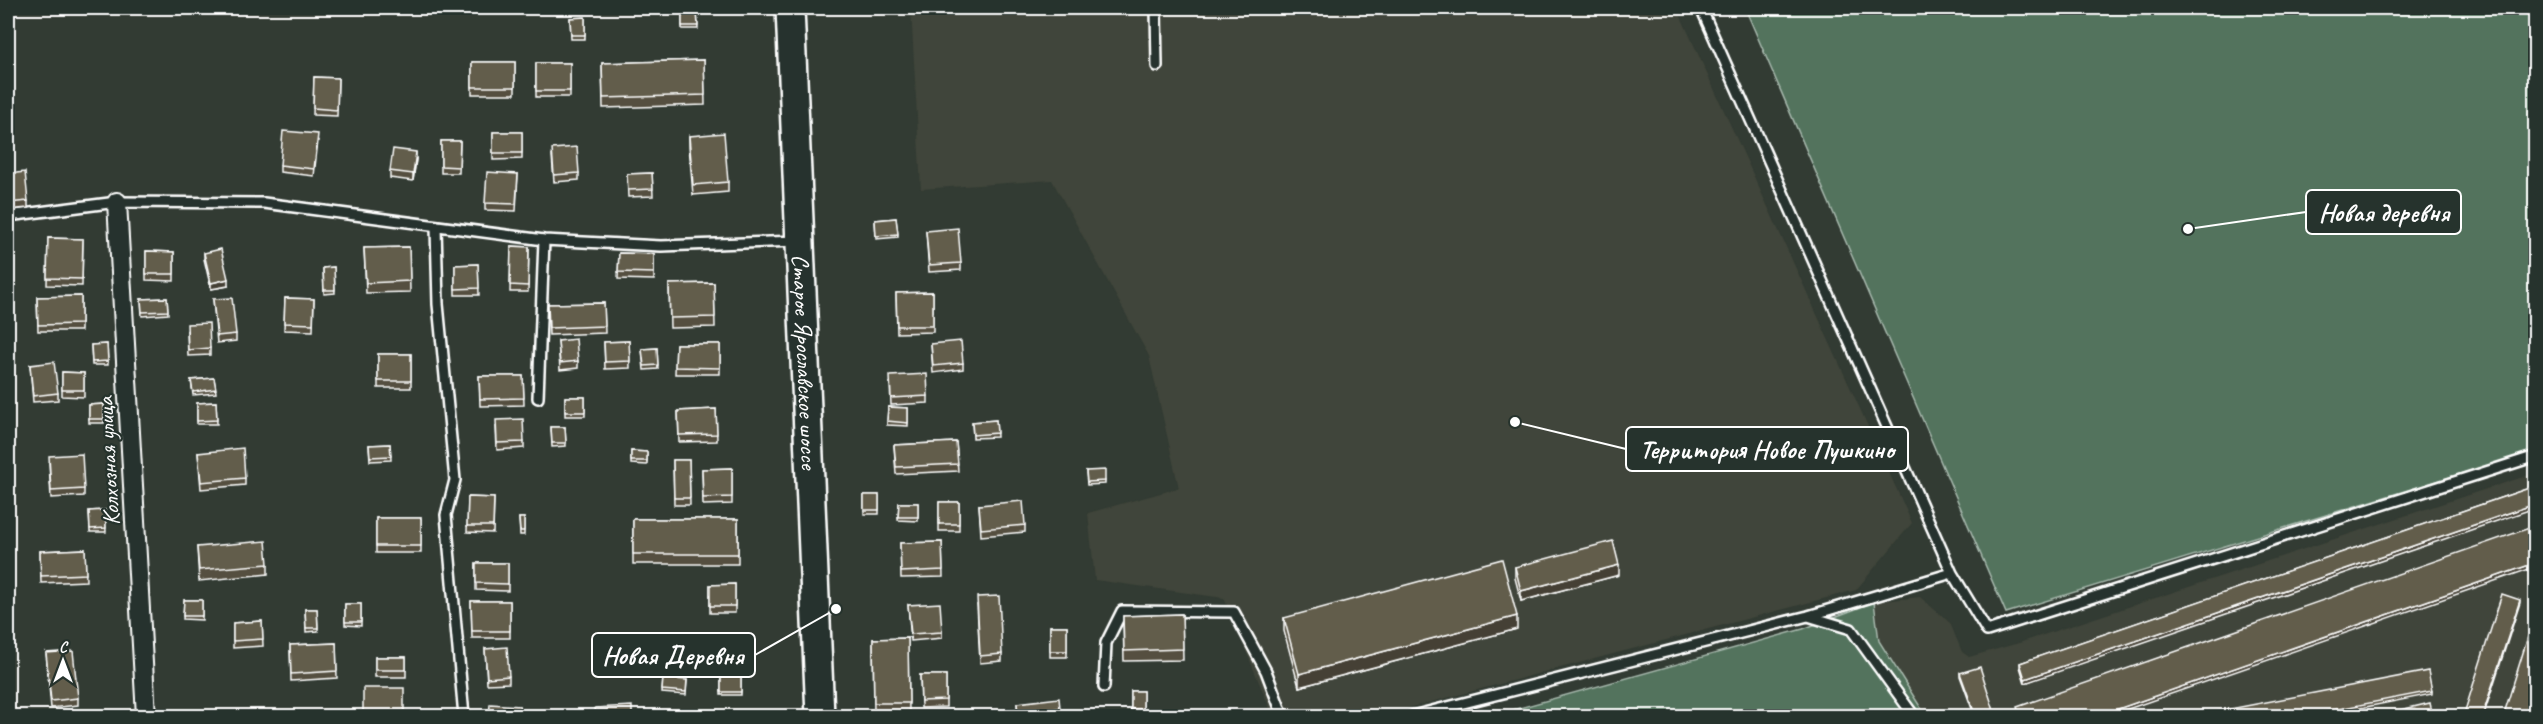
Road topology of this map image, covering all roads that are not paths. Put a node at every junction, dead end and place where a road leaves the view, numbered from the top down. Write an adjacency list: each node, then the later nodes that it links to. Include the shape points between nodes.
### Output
1 (790, 8): 9 (main road, Старое Ярославское шоссе)
2 (1156, 8): 4 (lane)
3 (1701, 8): 12 (lane)
4 (1157, 66)
5 (117, 202): 6 (lane); 7 (lane, via 264,203); 15 (street, Колхозная улица)
6 (8, 216)
7 (436, 227): 8 (lane); 16 (lane, via 438,304 455,480 446,515)
8 (544, 240): 9 (lane, via 661,246); 10 (lane)
9 (800, 241): 17 (main road, Старое Ярославское шоссе)
10 (538, 399)
11 (2535, 456): 12 (lane, via 1987,631)
12 (1952, 573): 13 (lane)
13 (1808, 616): 19 (lane); 20 (lane, via 1851,629)
14 (1104, 687): 18 (lane, via 1106,643 1122,611 1234,612 1266,671)
15 (146, 717)
16 (464, 717)
17 (820, 717)
18 (1283, 717)
19 (1412, 717)
20 (1914, 717)

